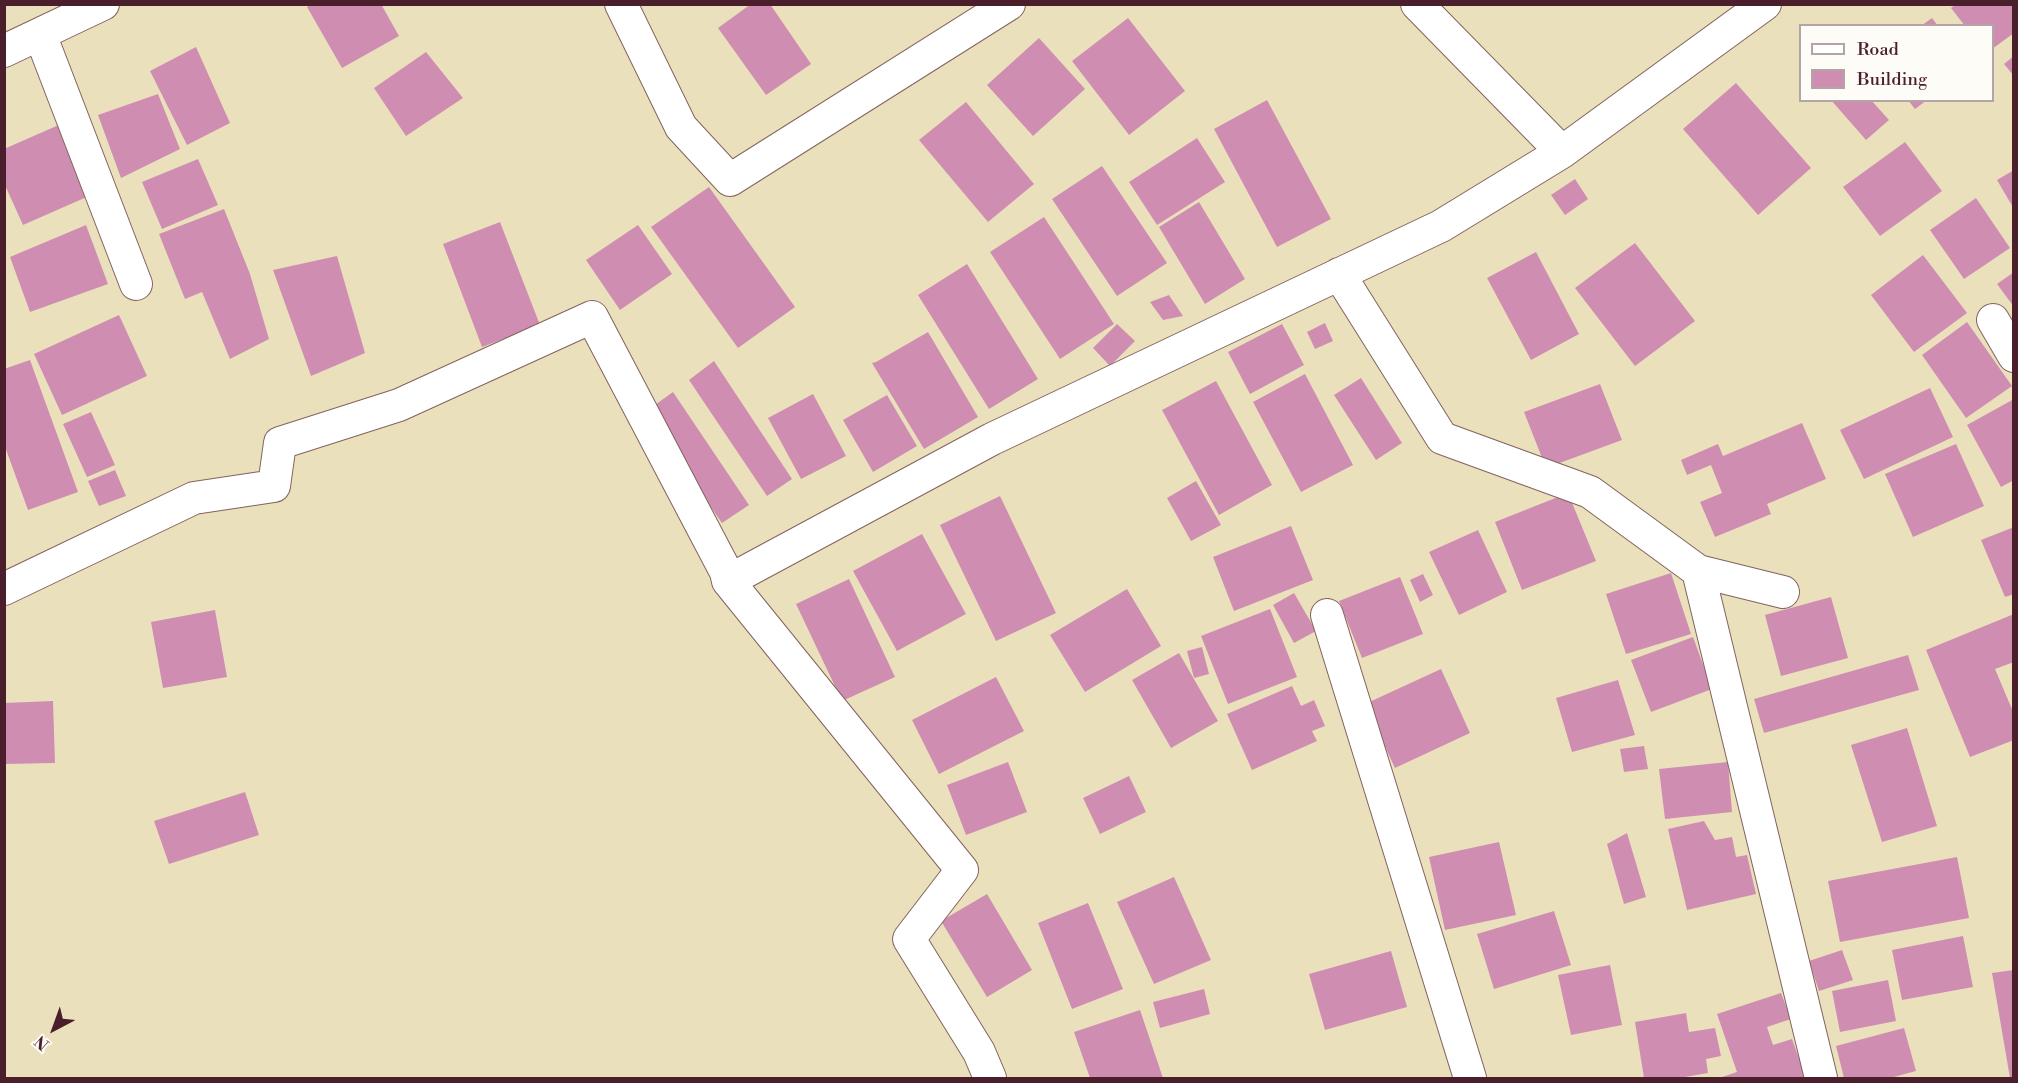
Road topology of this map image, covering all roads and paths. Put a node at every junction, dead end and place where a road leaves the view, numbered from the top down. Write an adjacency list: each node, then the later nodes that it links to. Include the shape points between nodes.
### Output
1 (103, 4): 6 (street)
2 (621, 4): 3 (street, via 681,127 730,180)
3 (1009, 4)
4 (1417, 4): 8 (street)
5 (1765, 4): 8 (street)
6 (40, 34): 7 (street); 10 (street)
7 (4, 51)
8 (1563, 152): 9 (street, via 1441,226)
9 (1339, 274): 13 (street, via 1442,438 1590,492); 14 (street, via 992,439)
10 (136, 284)
11 (1993, 320): 12 (street)
12 (2013, 356)
13 (1698, 571): 16 (street); 20 (street)
14 (728, 581): 15 (street, via 592,317 399,405 280,443 274,486 194,498); 18 (street, via 962,870 909,939 979,1052)
15 (4, 589)
16 (1783, 592)
17 (1327, 615): 19 (street)
18 (990, 1078)
19 (1470, 1078)
20 (1821, 1078)

